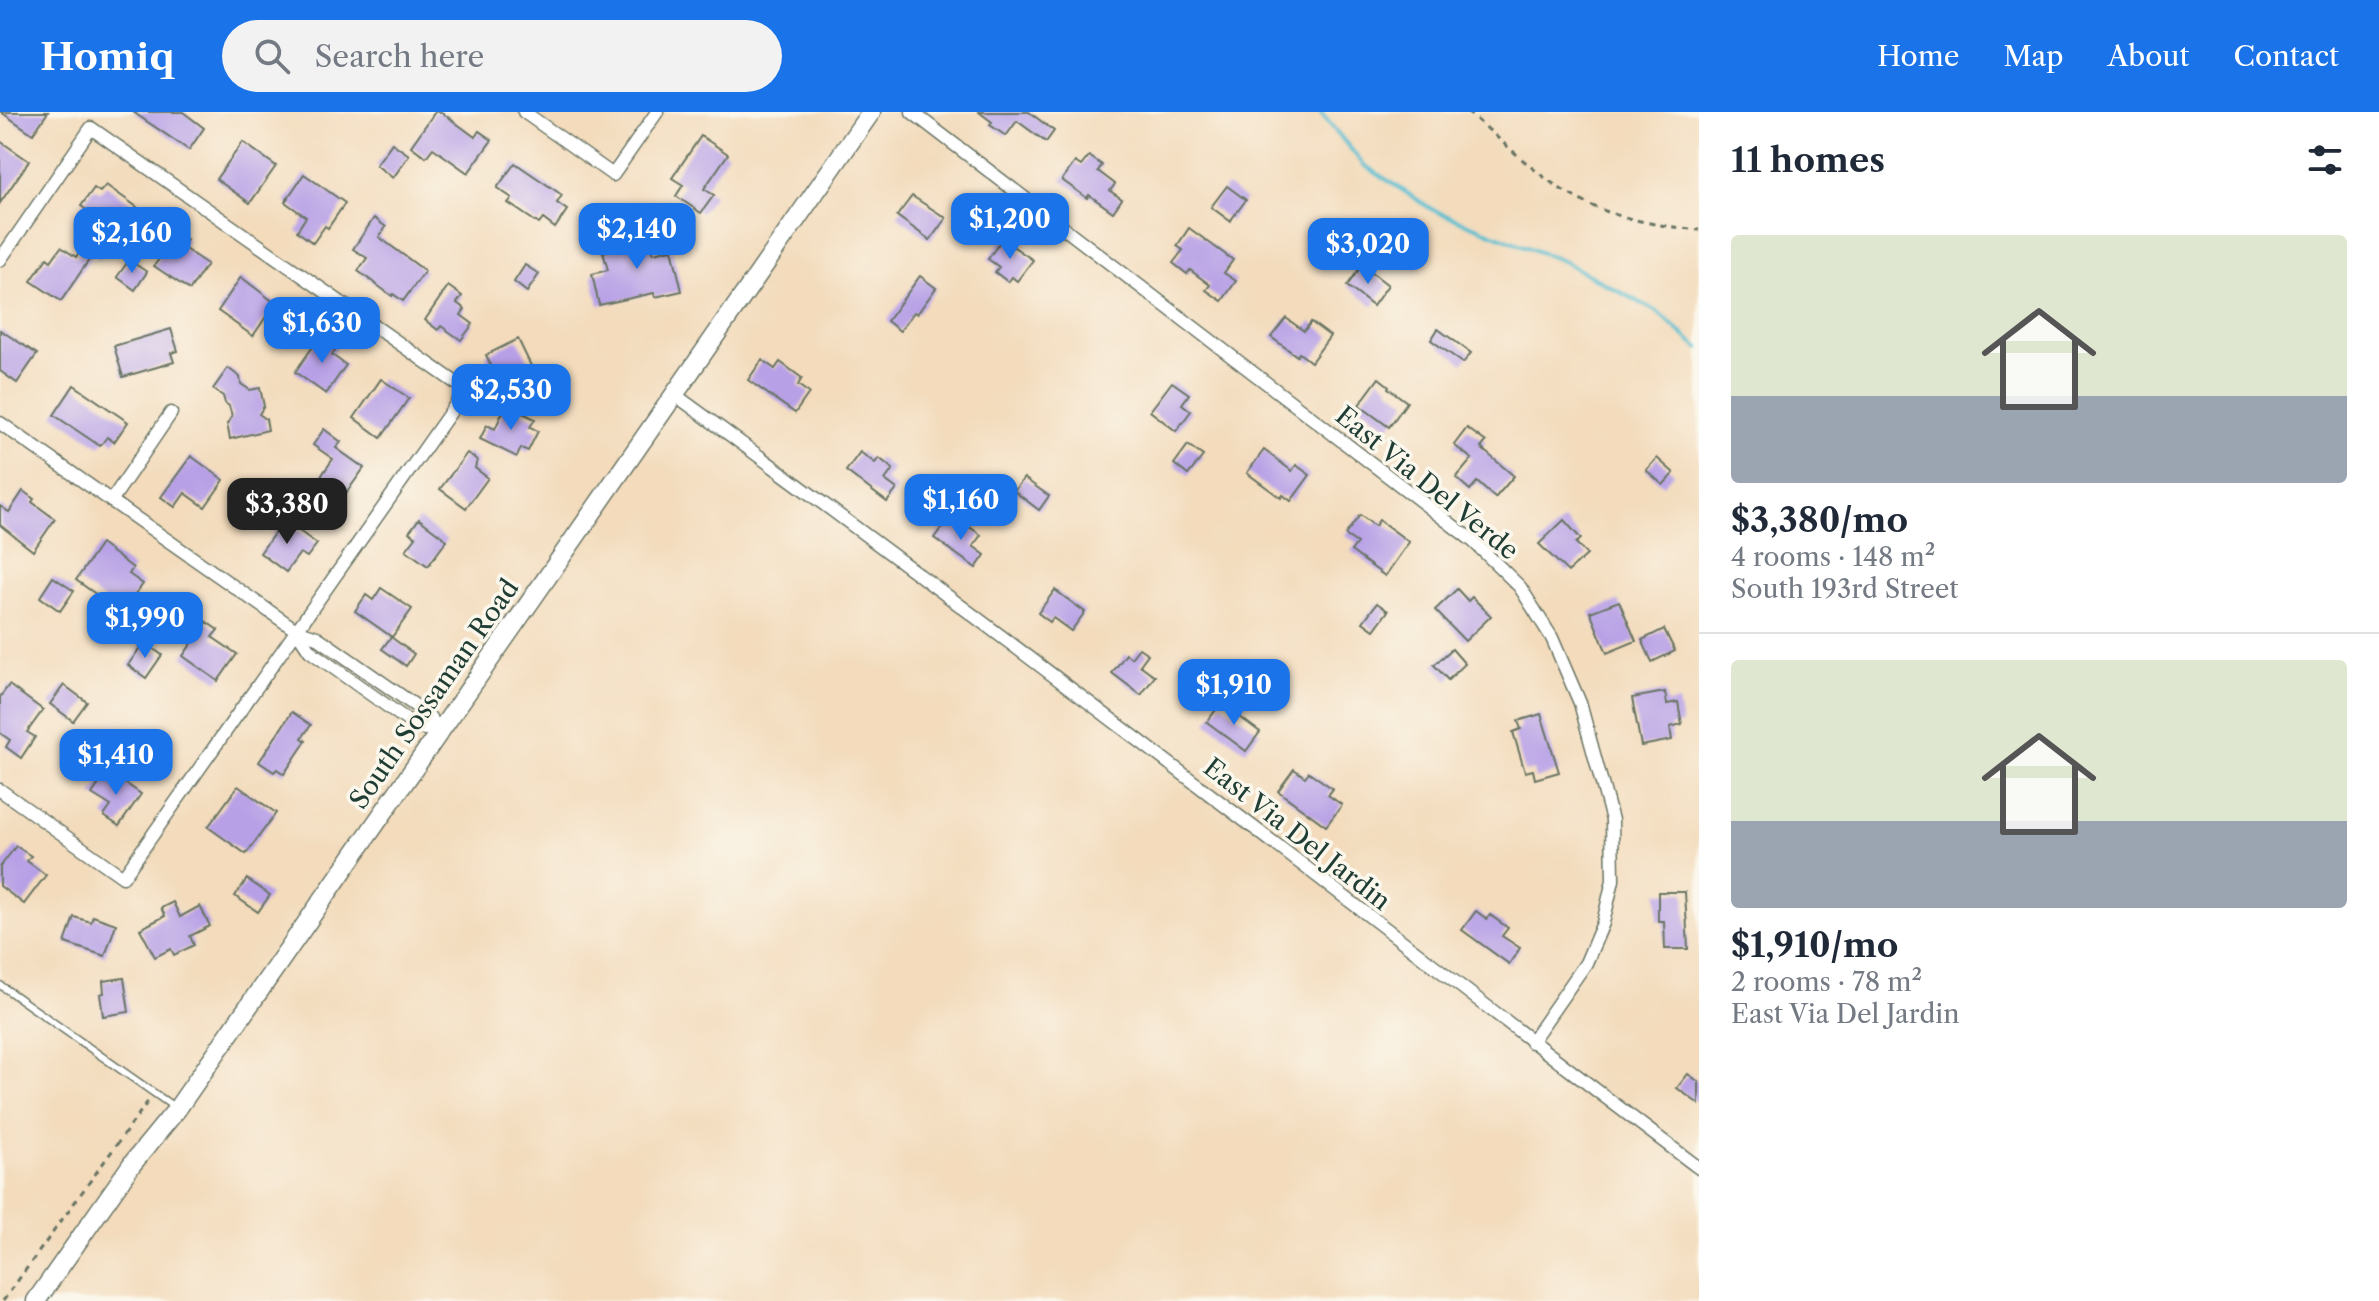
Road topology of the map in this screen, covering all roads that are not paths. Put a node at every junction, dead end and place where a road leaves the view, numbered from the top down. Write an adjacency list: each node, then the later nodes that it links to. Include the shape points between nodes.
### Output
1 (524, 112): 2 (street, via 613,175)
2 (657, 112)
3 (871, 112): 6 (main road, South Sossaman Road)
4 (912, 112): 14 (street, East Via Del Verde, via 1473,541 1520,587 1552,638 1580,703 1612,820 1613,880 1603,923 1586,963)
5 (0, 260): 10 (street, via 91,128 466,390)
6 (674, 394): 11 (main road, South Sossaman Road); 14 (street, East Via Del Jardin, via 1215,798)
7 (171, 413): 9 (street)
8 (0, 423): 9 (street)
9 (111, 501): 10 (street)
10 (296, 630): 11 (street, via 310,651 418,728); 12 (street, via 123,877)
11 (440, 731): 15 (main road, South Sossaman Road)
12 (0, 790)
13 (0, 985): 15 (lane)
14 (1531, 1042): 16 (street, East Via Del Jardin)
15 (177, 1109): 17 (main road, South Sossaman Road)
16 (1699, 1168)
17 (36, 1301)

